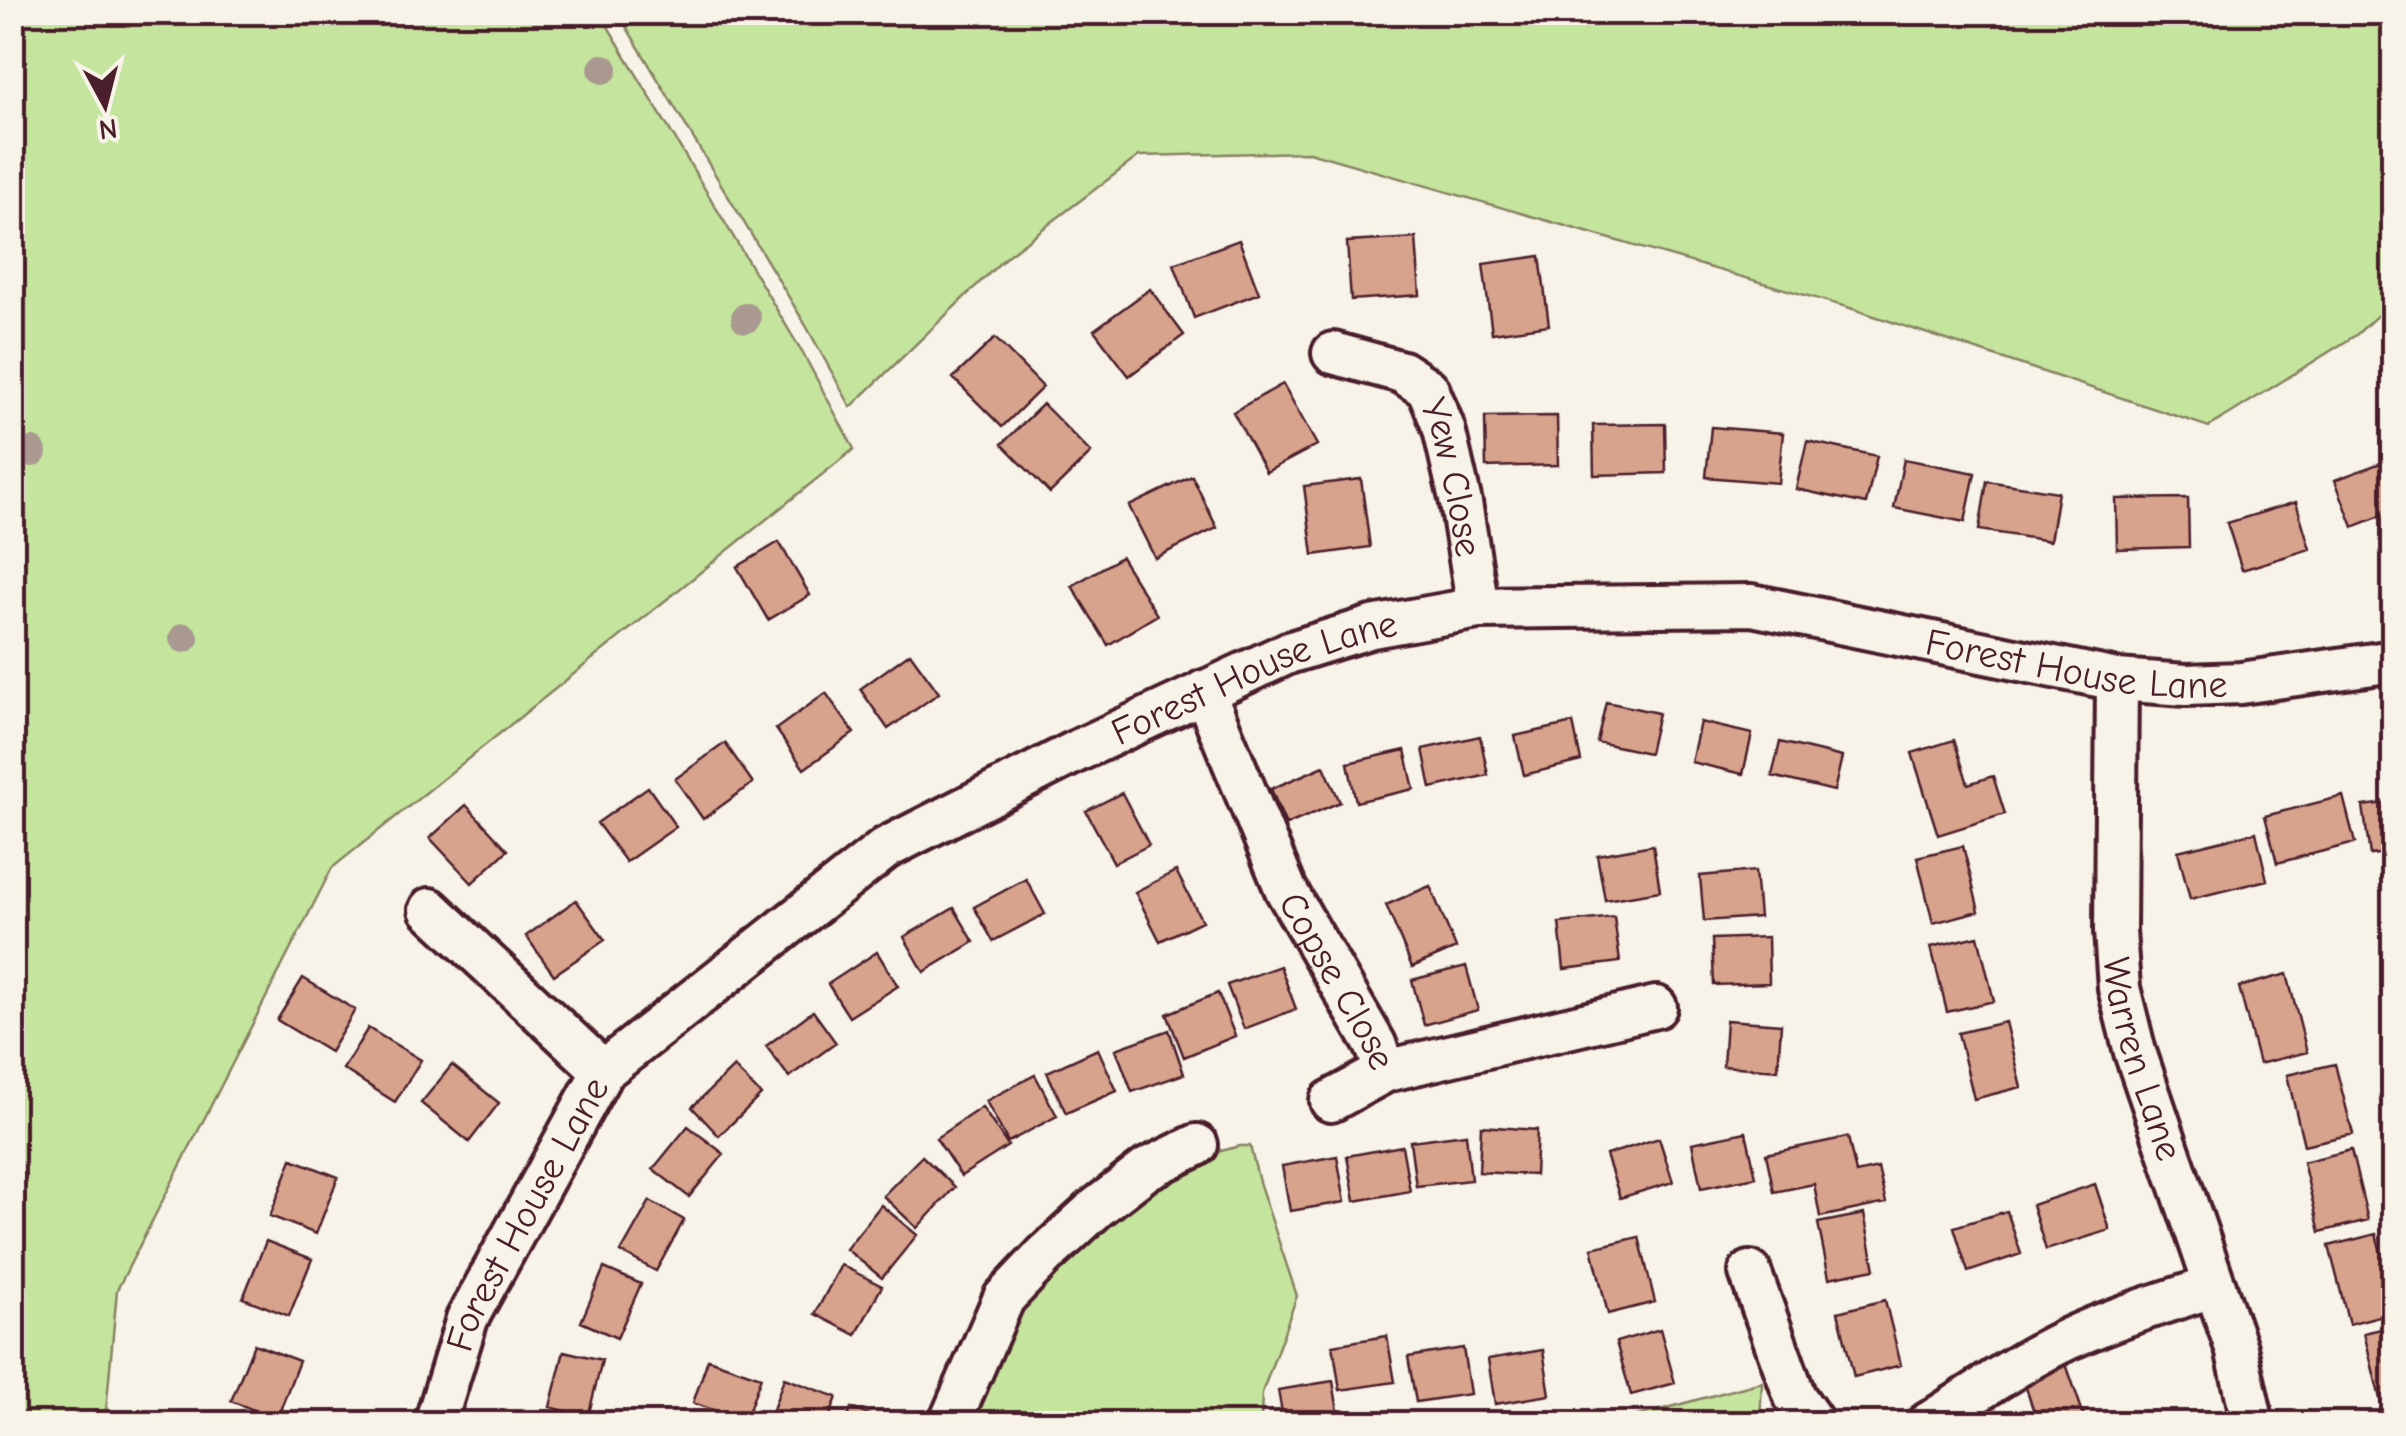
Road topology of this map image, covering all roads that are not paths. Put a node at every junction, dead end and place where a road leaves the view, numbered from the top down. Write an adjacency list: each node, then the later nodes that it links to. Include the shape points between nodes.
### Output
1 (1333, 353): 2 (street, Yew Close, via 1402,372 1428,390 1444,429)
2 (1478, 608): 4 (street, Forest House Lane, via 1752,606); 5 (street, Forest House Lane, via 1372,627 1288,653)
3 (2394, 661): 4 (street, Forest House Lane, via 2241,683)
4 (2117, 680): 13 (street, Warren Lane, via 2119,988)
5 (1204, 690): 8 (street, Forest House Lane, via 886,848); 9 (street, Copse Close, via 1286,890)
6 (430, 909): 8 (street)
7 (1656, 1007): 9 (street, Copse Close)
8 (603, 1071): 14 (street, Forest House Lane, via 467,1319)
9 (1386, 1072): 10 (street)
10 (1332, 1102)
11 (1198, 1145): 15 (street, via 1147,1169 1096,1208 1004,1298)
12 (1750, 1272): 16 (street, via 1795,1397)
13 (2215, 1286): 17 (street, via 2067,1340); 18 (street, Warren Lane)
14 (436, 1423)
15 (949, 1424)
16 (1814, 1424)
17 (1927, 1424)
18 (2253, 1424)

